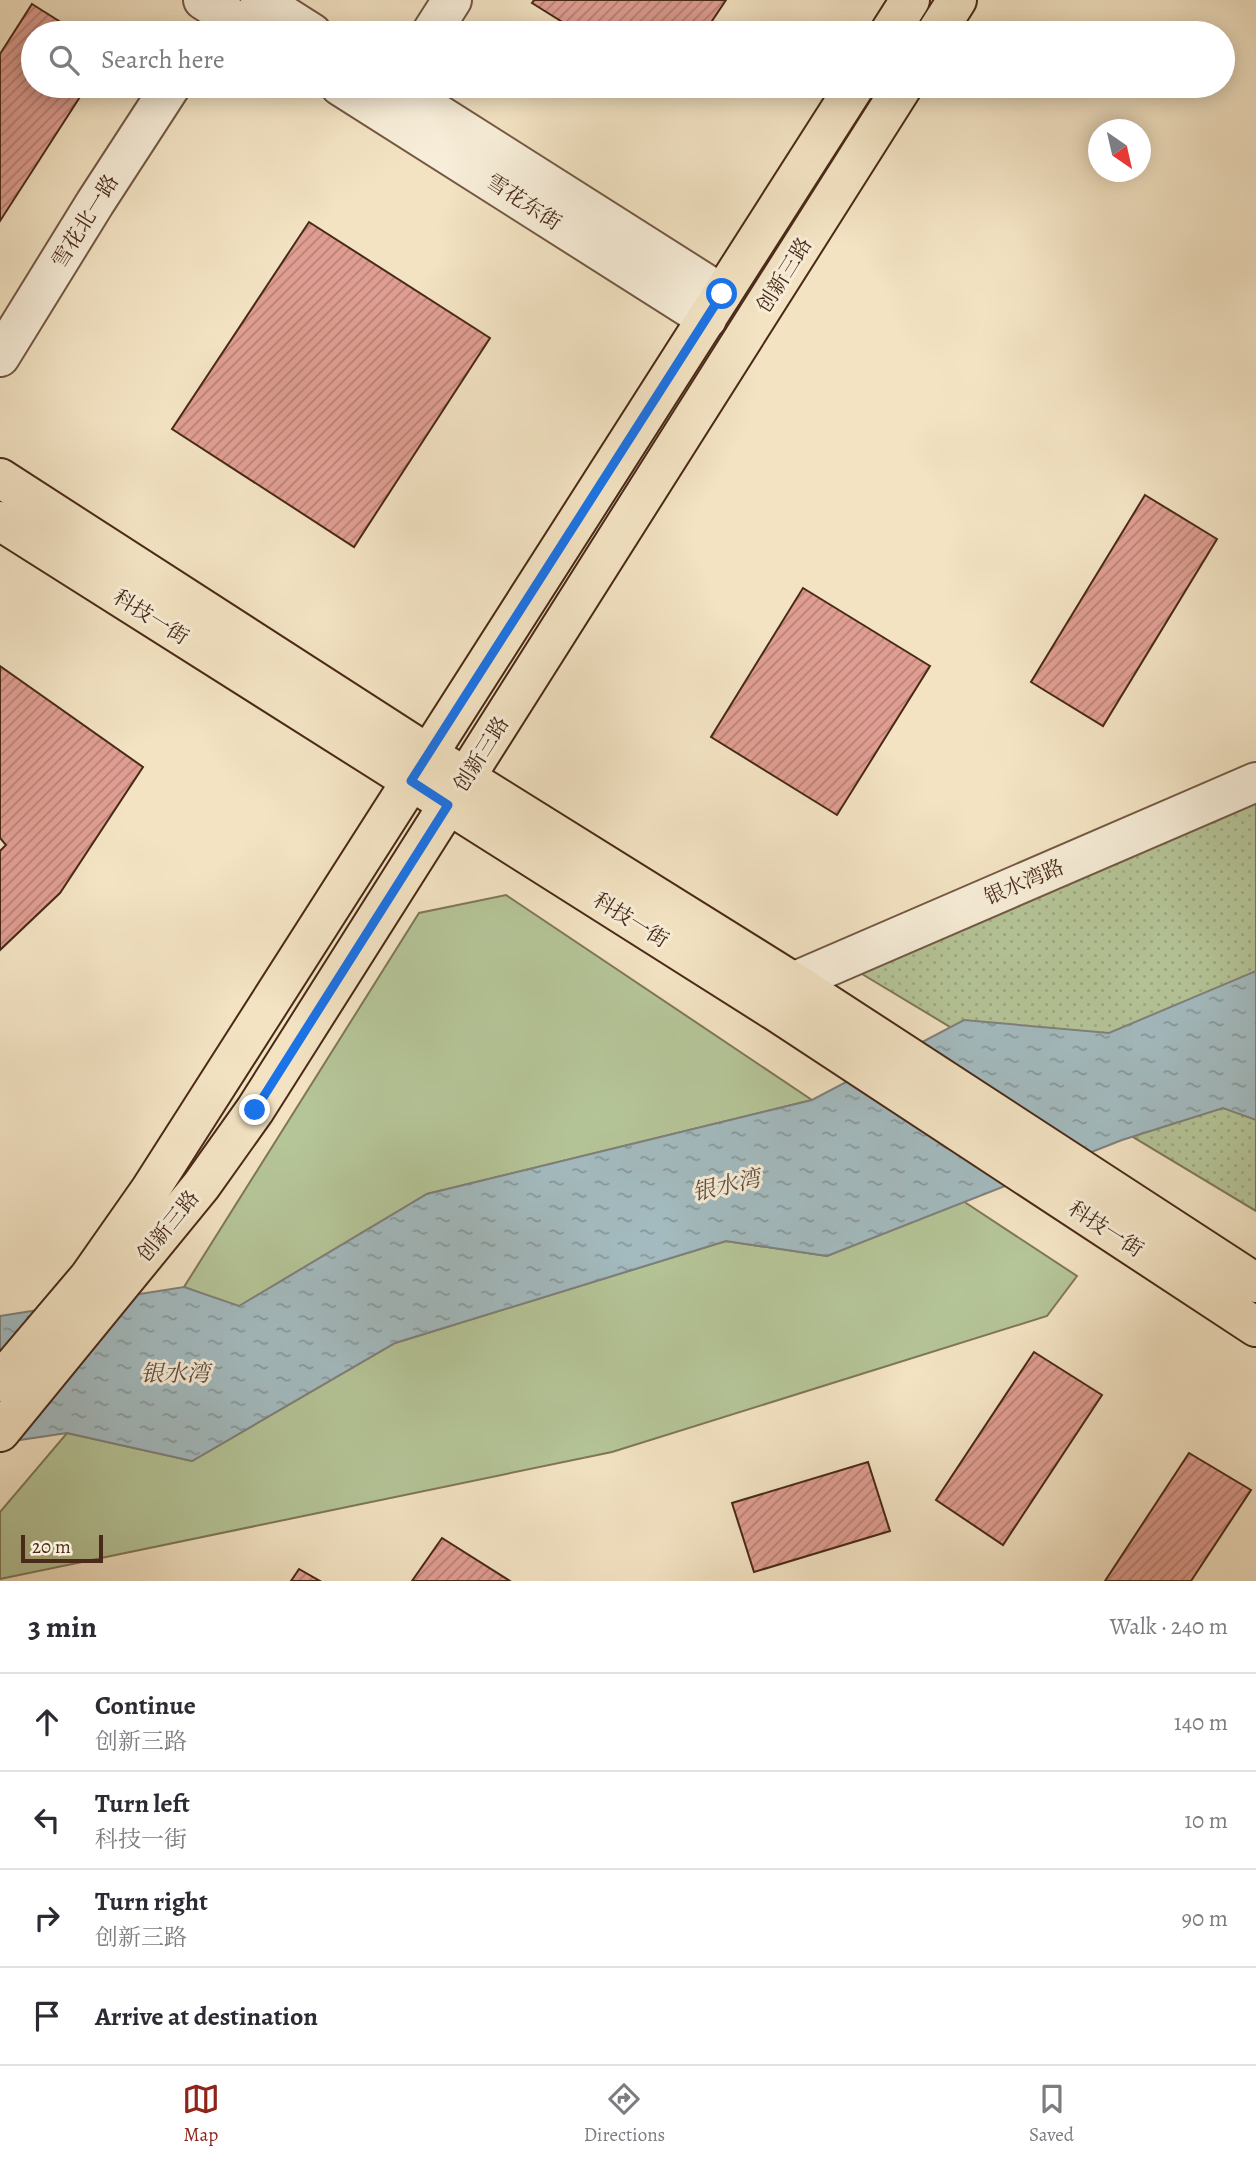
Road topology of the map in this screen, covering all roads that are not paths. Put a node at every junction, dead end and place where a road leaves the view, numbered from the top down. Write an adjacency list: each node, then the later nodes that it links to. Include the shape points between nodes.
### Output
1 (260, 0): 5 (street)
2 (452, 0): 6 (street)
3 (910, 0): 7 (main road)
4 (957, 0): 8 (main road)
5 (293, 21)
6 (439, 21)
7 (896, 21)
8 (944, 21)
9 (163, 98): 14 (street, 雪花北一路)
10 (401, 98): 13 (street, 雪花东街)
11 (847, 98): 13 (main road, 创新三路)
12 (895, 98): 19 (main road, 创新三路)
13 (715, 306): 17 (main road, 创新三路)
14 (0, 357)
15 (0, 478): 17 (main road, 科技一街)
16 (0, 521): 17 (main road, 科技一街)
17 (420, 768): 19 (main road, 科技一街); 24 (main road, 创新三路, via 150,1190 89,1277)
18 (1256, 782): 20 (street, 银水湾路)
19 (457, 791): 20 (main road, 科技一街); 25 (main road, 创新三路, via 255,1110 201,1185)
20 (790, 994): 21 (main road, 科技一街)
21 (1142, 1231): 22 (main road, 科技一街); 23 (main road, 科技一街)
22 (1256, 1283)
23 (1256, 1327)
24 (0, 1382)
25 (0, 1432)

